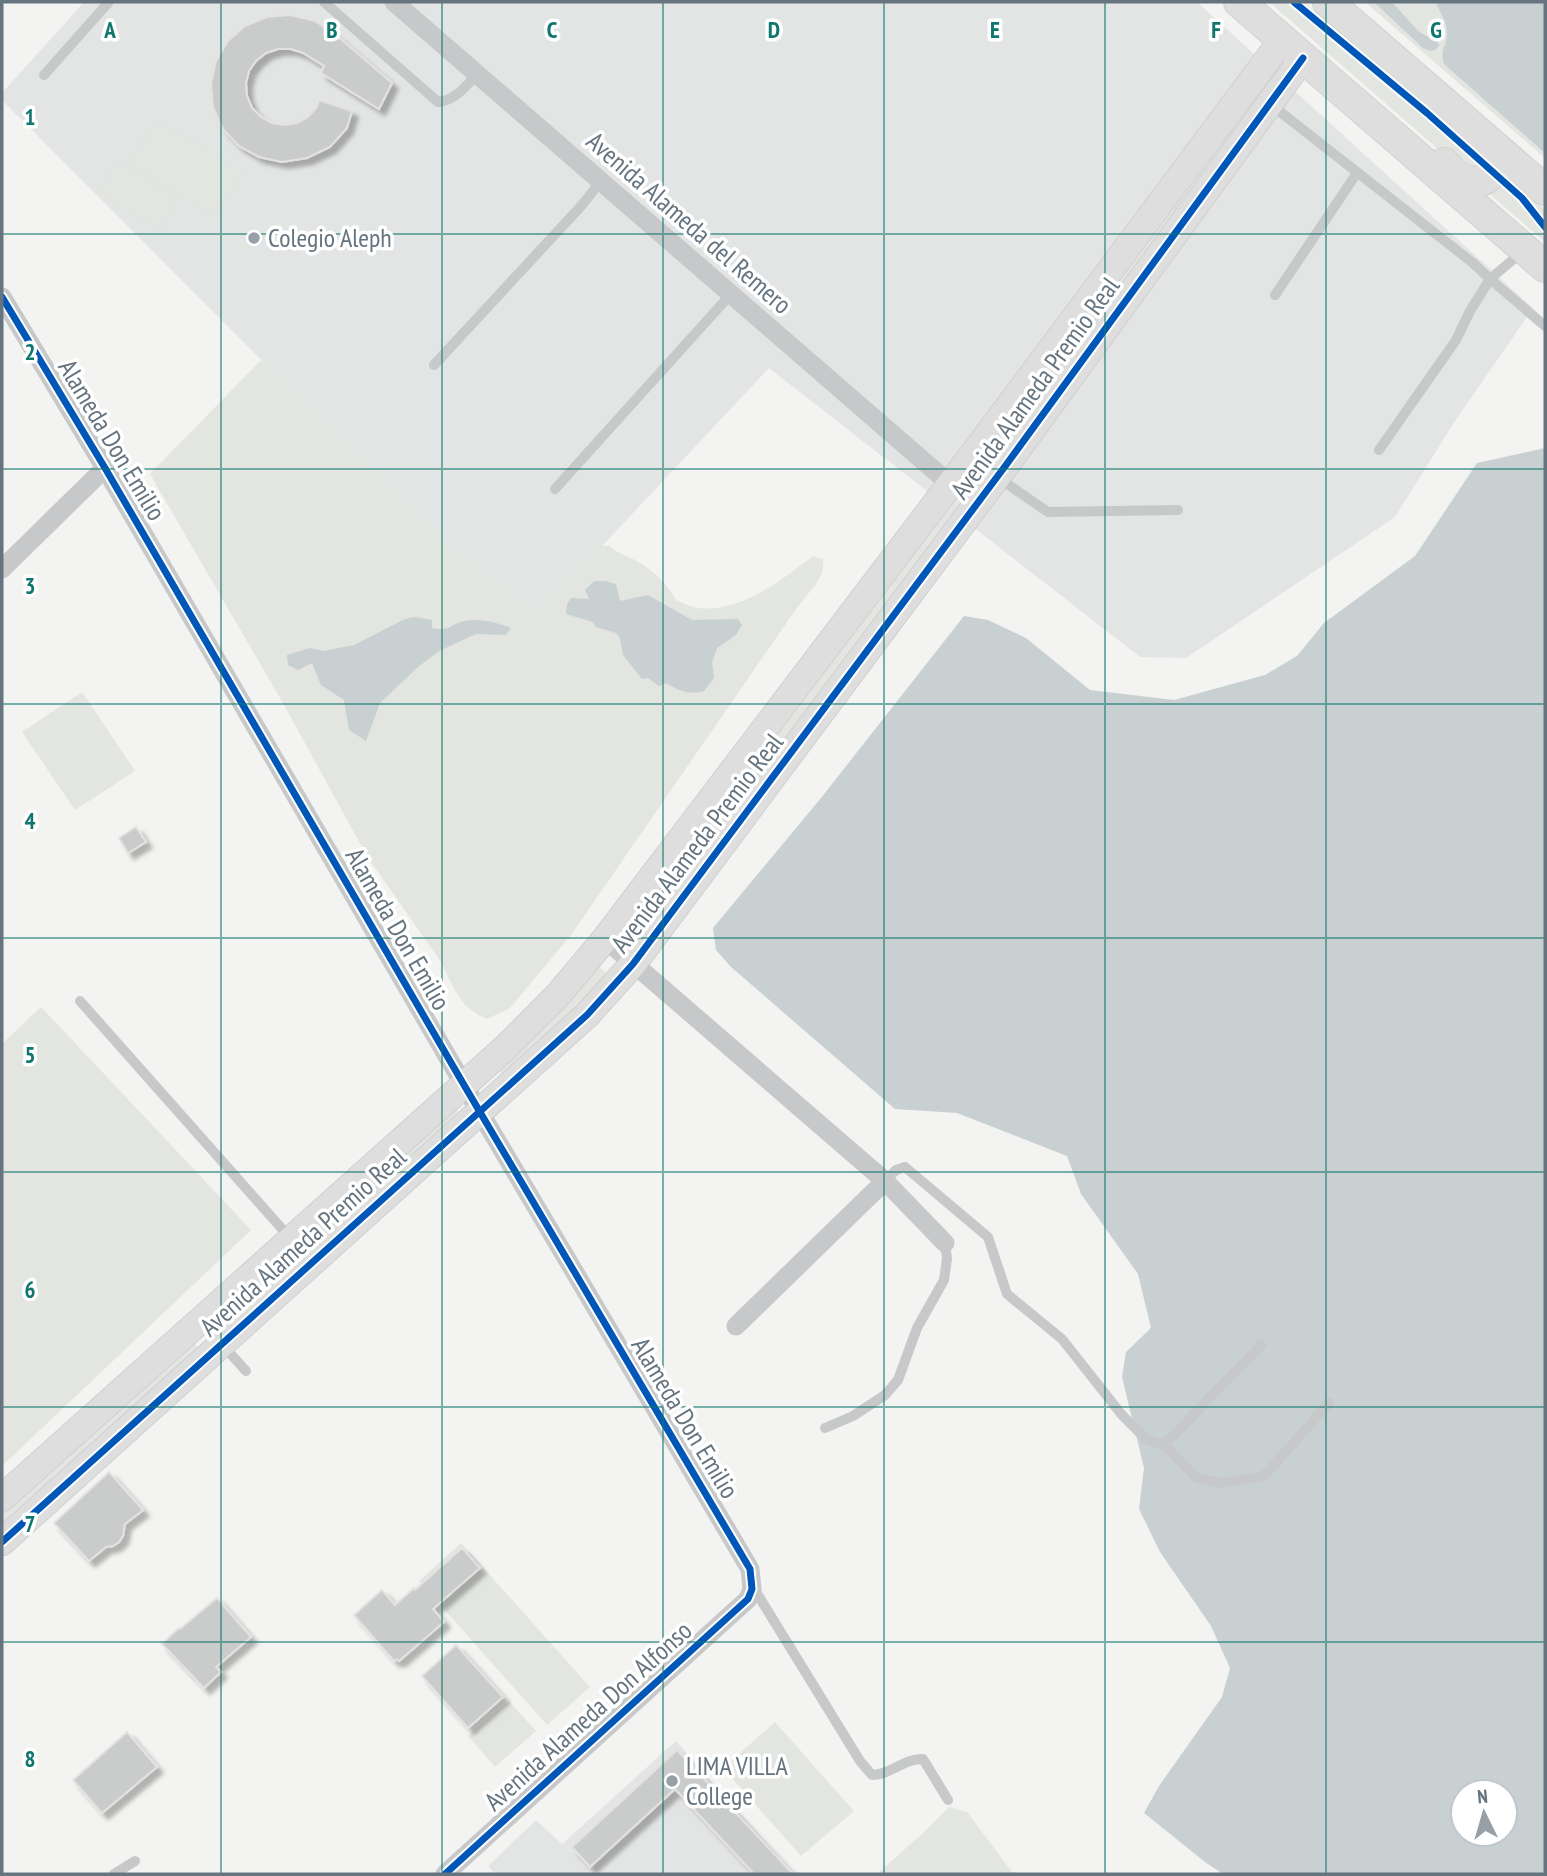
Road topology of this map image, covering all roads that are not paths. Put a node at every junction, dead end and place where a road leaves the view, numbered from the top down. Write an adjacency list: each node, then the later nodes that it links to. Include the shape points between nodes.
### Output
1 (109, 2): 8 (lane)
2 (324, 2): 7 (lane, via 438,102 460,93)
3 (394, 2): 7 (street, Avenida Alameda del Remero)
4 (1239, 2): 6 (main road)
5 (1328, 2): 11 (main road)
6 (1293, 49): 9 (street, Avenida Alameda Premio Real); 10 (main road); 23 (street, Avenida Alameda Premio Real)
7 (477, 74): 13 (street, Avenida Alameda del Remero)
8 (44, 75)
9 (1269, 103): 12 (lane); 25 (street, Avenida Alameda Premio Real)
10 (1394, 135): 11 (main road, via 1414,137 1468,181 1482,180 1493,172 1496,155); 15 (main road)
11 (1492, 144): 14 (main road)
12 (1357, 173): 16 (lane); 18 (lane)
13 (601, 181): 17 (street, Avenida Alameda del Remero); 21 (lane)
14 (1545, 190)
15 (1535, 258): 16 (lane, via 1502,267)
16 (1490, 279): 20 (lane); 22 (lane, via 1456,340)
17 (731, 294): 26 (street, Avenida Alameda del Remero); 27 (lane)
18 (1275, 295)
19 (2, 297): 24 (street, Alameda Don Emilio)
20 (1545, 326)
21 (434, 365)
22 (1379, 450)
23 (970, 458): 25 (lane); 26 (street, Avenida Alameda Premio Real)
24 (105, 468): 29 (street); 33 (street, Alameda Don Emilio)
25 (997, 477): 28 (lane, via 1048,512); 31 (street, Avenida Alameda Premio Real)
26 (950, 484): 30 (street, Avenida Alameda Premio Real)
27 (555, 489)
28 (1178, 510)
29 (2, 569)
30 (605, 939): 31 (street); 33 (street, Avenida Alameda Premio Real, via 558,995)
31 (633, 964): 34 (street, Avenida Alameda Premio Real, via 587,1015); 35 (street)
32 (80, 1001): 36 (lane)
33 (464, 1085): 34 (street, Alameda Don Emilio); 36 (street, Avenida Alameda Premio Real)
34 (479, 1111): 40 (street, Avenida Alameda Premio Real); 48 (street, Alameda Don Emilio, via 750,1569)
35 (885, 1181): 37 (street); 39 (street); 45 (lane, via 905,1167 988,1237 1007,1294 1062,1339 1146,1439)
36 (291, 1239): 38 (street, Avenida Alameda Premio Real)
37 (945, 1243): 44 (lane, via 944,1280 917,1328 898,1380 885,1395)
38 (200, 1321): 40 (lane); 46 (street, Avenida Alameda Premio Real)
39 (736, 1326)
40 (222, 1345): 42 (lane); 47 (street, Avenida Alameda Premio Real)
41 (1261, 1345): 45 (lane)
42 (246, 1371)
43 (1329, 1404): 45 (lane, via 1264,1476 1222,1483 1197,1478)
44 (825, 1429)
45 (1164, 1445)
46 (2, 1498)
47 (2, 1542)
48 (752, 1585): 49 (lane, via 872,1775 923,1759); 52 (street, Avenida Alameda Don Alfonso, via 743,1605)
49 (948, 1800)
50 (135, 1861): 51 (lane)
51 (114, 1874)
52 (445, 1874)

